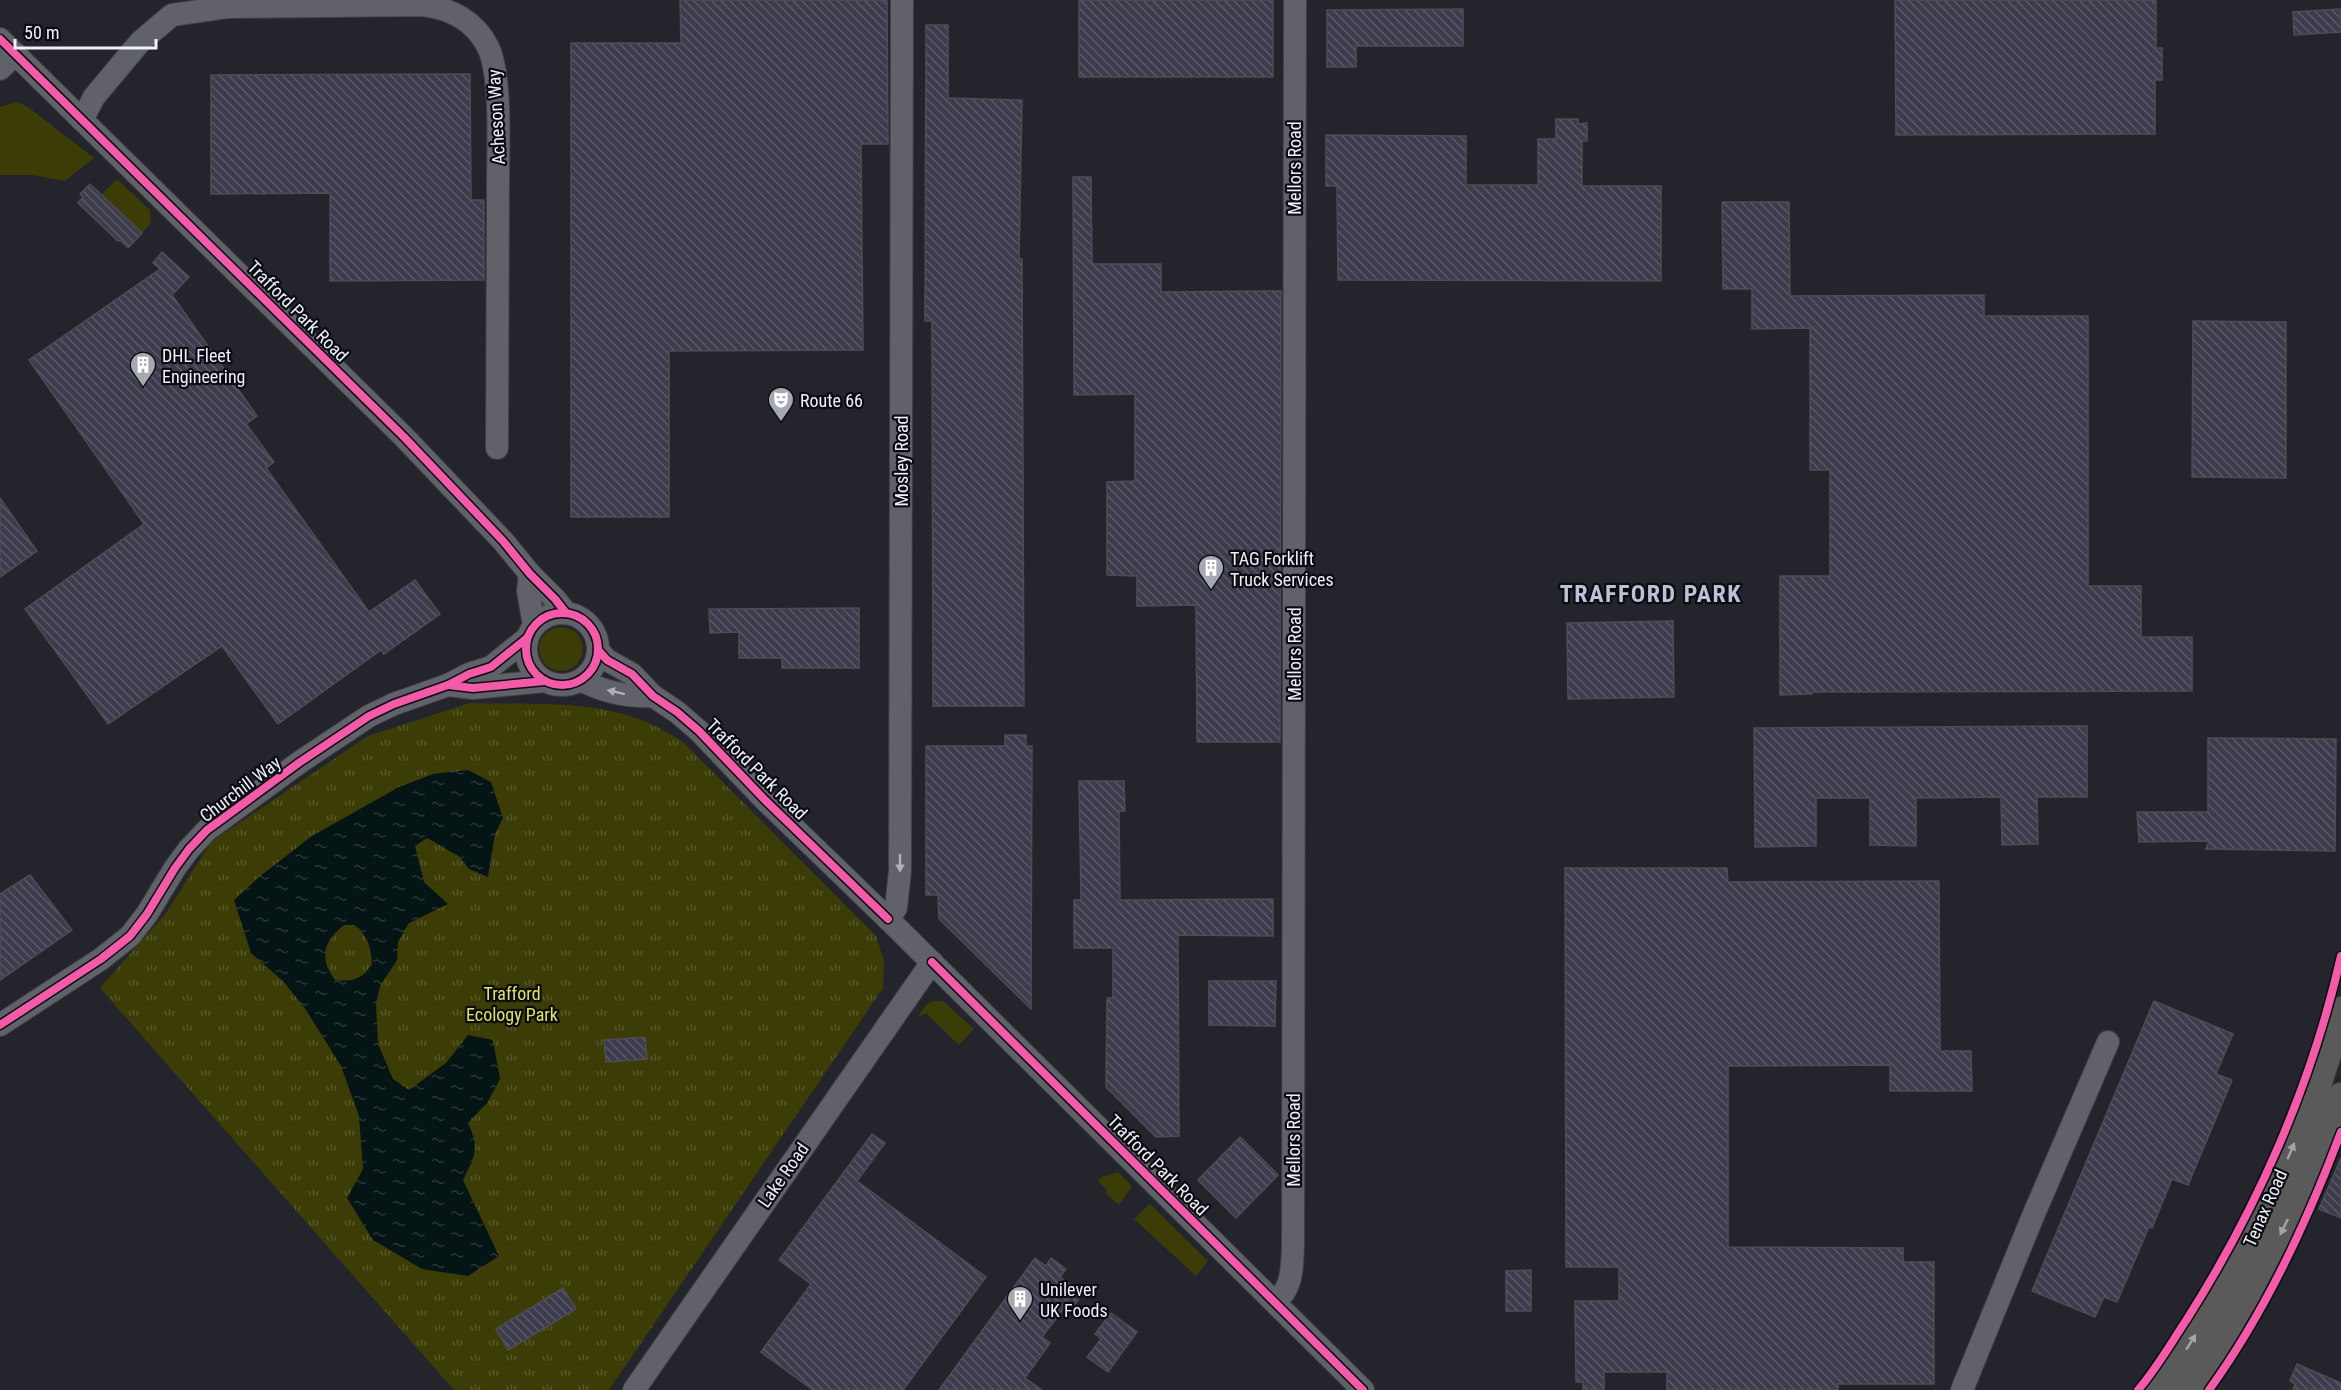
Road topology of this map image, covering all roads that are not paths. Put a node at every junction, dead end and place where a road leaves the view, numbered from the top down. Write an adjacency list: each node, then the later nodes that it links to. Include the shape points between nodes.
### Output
1 (902, 0): 15 (street, Mosley Road, one-way to 15, via 899,896)
2 (1294, 0): 21 (street, Mellors Road, via 1293,1245 1289,1283 1284,1295)
3 (169, 7): 5 (street, Acheson Way, via 94,97); 6 (street, Acheson Way, via 422,4 461,17 480,35 496,73)
4 (5, 54): 5 (street, Trafford Park Road)
5 (82, 120): 7 (street, Trafford Park Road, via 434,468)
6 (497, 448)
7 (530, 574): 8 (street, Trafford Park Road); 9 (street)
8 (566, 613): 9 (street, via 545,617); 10 (street, via 585,621 597,639)
9 (531, 632): 12 (street, via 526,651 528,663); 13 (street, Churchill Way, via 491,667)
10 (598, 650): 11 (street, via 596,662); 14 (street, Trafford Park Road, via 632,674)
11 (581, 680): 12 (street, via 563,685); 14 (street, Trafford Park Road, one-way to 11, via 632,697)
12 (545, 681): 13 (street, Churchill Way, via 473,688)
13 (448, 686): 18 (street, Churchill Way, via 369,716 207,830 175,868 130,936)
14 (652, 696): 15 (street, Trafford Park Road, via 699,731)
15 (888, 919): 16 (street, Trafford Park Road)
16 (932, 962): 21 (street, Trafford Park Road); 22 (street, Lake Road)
17 (2341, 1011): 25 (main road, Tenax Road, one-way to 17, via 2249,1247 2315,1091)
18 (0, 1025)
19 (2108, 1042): 24 (street)
20 (2341, 1097): 26 (main road, Tenax Road, one-way to 26, via 2324,1144 2280,1236 2210,1363)
21 (1275, 1302): 23 (street, Trafford Park Road)
22 (634, 1390)
23 (1363, 1390)
24 (1962, 1390)
25 (2158, 1390)
26 (2189, 1390)

